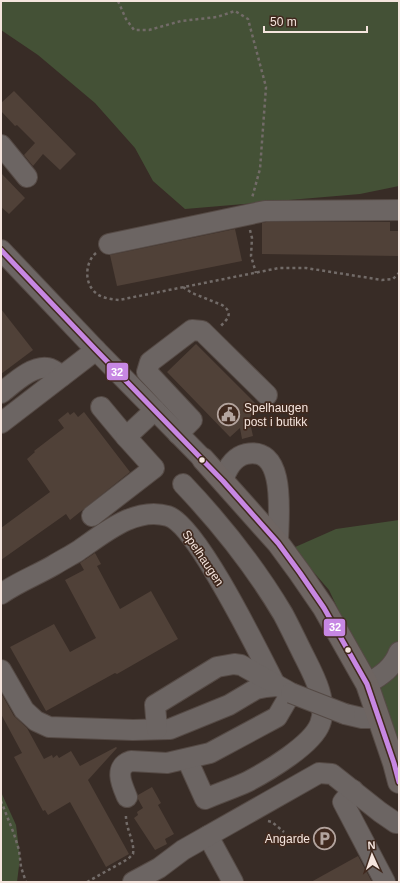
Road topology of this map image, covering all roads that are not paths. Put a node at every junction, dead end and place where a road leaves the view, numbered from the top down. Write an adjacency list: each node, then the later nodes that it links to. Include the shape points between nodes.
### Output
1 (1, 145): 2 (street)
2 (27, 176)
3 (399, 210): 4 (street, via 265,211 249,223)
4 (109, 244)
5 (1, 250): 6 (street)
6 (8, 271): 7 (street)
7 (96, 350): 8 (street); 12 (street)
8 (62, 376): 9 (street, via 50,368 41,367 32,370); 13 (street)
9 (1, 393)
10 (267, 395): 14 (street, via 202,331 192,330 150,362 147,372 192,420)
11 (101, 407): 15 (street)
12 (155, 410): 14 (street); 15 (street)
13 (1, 423)
14 (178, 434): 16 (street)
15 (126, 437): 19 (street, via 154,468)
16 (203, 459): 17 (main road)
17 (223, 480): 20 (main road); 20 (street, via 230,464 246,454 264,456 272,464 278,483)
18 (183, 484): 28 (street, via 238,547 271,595 314,677 322,709 320,725 314,734 285,760 248,781 205,799)
19 (92, 516)
20 (278, 543): 24 (main road, via 324,608)
21 (1, 594): 25 (street, Spelhaugen, via 117,525 138,516 168,516 181,526 208,560)
22 (399, 652): 24 (street, via 390,667)
23 (1, 670): 27 (street, via 21,706 36,721 49,727)
24 (367, 684): 26 (main road)
25 (284, 690): 26 (street, bridge, via 345,714); 27 (street, via 266,687 256,689 229,705 170,729); 27 (street, via 241,665 217,667 156,705); 28 (street, via 277,717 271,722 210,753)
26 (379, 718): 29 (main road)
27 (157, 729)
28 (187, 759): 31 (street, via 167,763 126,763 122,767 120,778)
29 (399, 782)
30 (353, 790): 32 (street); 33 (street, via 332,774 319,773); 37 (street, via 343,802)
31 (127, 797)
32 (399, 823)
33 (208, 836): 34 (street, via 183,850); 36 (street)
34 (162, 875): 35 (street)
35 (132, 882)
36 (233, 882)
37 (385, 882)

